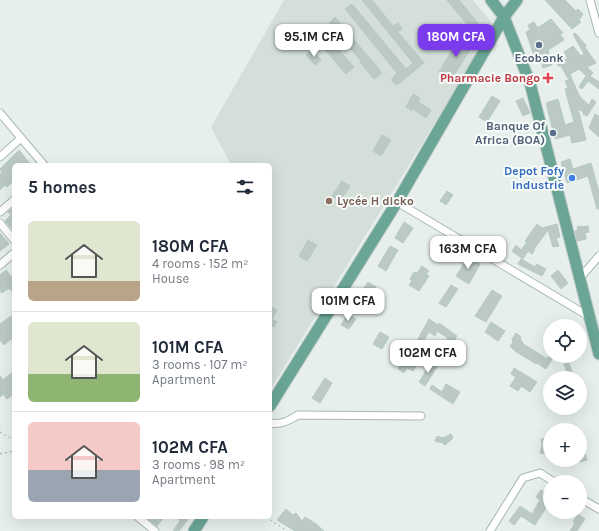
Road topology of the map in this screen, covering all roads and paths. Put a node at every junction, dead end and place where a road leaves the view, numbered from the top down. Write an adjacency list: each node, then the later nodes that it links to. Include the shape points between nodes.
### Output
1 (491, 0): 5 (main road)
2 (517, 0): 5 (main road)
3 (590, 0): 4 (street); 6 (street)
4 (599, 5)
5 (504, 17): 12 (main road); 19 (main road, via 530,83)
6 (599, 33)
7 (0, 113): 8 (street)
8 (22, 138): 9 (street); 10 (street)
9 (0, 157)
10 (42, 163)
11 (12, 202): 13 (street)
12 (397, 202): 20 (street); 22 (main road)
13 (0, 212)
14 (0, 223): 15 (street)
15 (12, 238)
16 (12, 255): 18 (street)
17 (599, 256): 19 (street)
18 (0, 265)
19 (580, 278): 20 (main road)
20 (590, 317): 21 (main road)
21 (599, 354)
22 (272, 403)
23 (421, 416): 24 (street, via 298,415 279,424)
24 (272, 423)
25 (0, 432): 26 (path)
26 (12, 439)
27 (12, 451): 28 (path)
28 (0, 454)
29 (544, 475): 38 (street, via 540,472 523,478)
30 (587, 502): 31 (street)
31 (599, 509)
32 (140, 519): 35 (street)
33 (202, 519): 36 (main road)
34 (269, 519): 37 (path)
35 (155, 531)
36 (194, 531)
37 (287, 531)
38 (490, 531)

